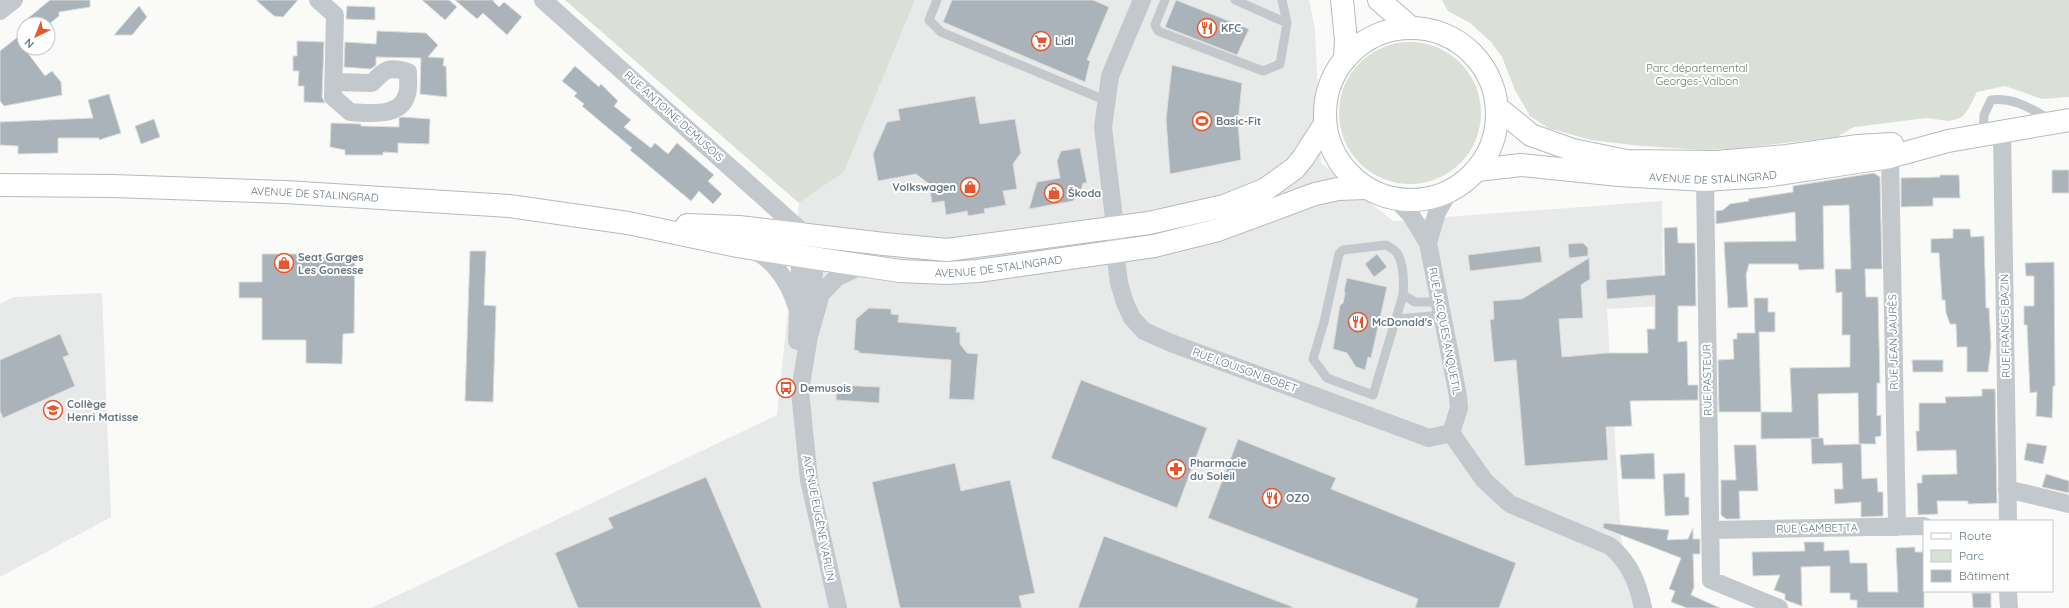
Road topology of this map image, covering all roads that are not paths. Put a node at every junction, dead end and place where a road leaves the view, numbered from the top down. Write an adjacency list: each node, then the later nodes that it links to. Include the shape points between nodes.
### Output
1 (14, 0): 11 (street)
2 (318, 0): 15 (street, via 336,15)
3 (543, 0): 31 (street, RUE ANTOINE DEMUSOIS, via 767,199)
4 (937, 0): 16 (lane, via 929,20 941,32)
5 (1142, 0): 16 (street, RUE LOUISON BOBET, via 1110,76)
6 (1165, 0): 12 (lane, via 1155,25 1158,31 1263,71 1280,64)
7 (1235, 0): 12 (lane)
8 (1282, 0): 12 (lane)
9 (1342, 0): 14 (main road)
10 (1379, 0): 13 (main road)
11 (0, 12)
12 (1287, 23)
13 (1411, 28): 14 (main road, via 1392,30 1375,36); 17 (main road, via 1432,30 1451,38 1468,50 1482,65 1492,84)
14 (1345, 59): 19 (main road, via 1335,72 1329,88 1325,104)
15 (334, 82)
16 (1107, 101): 30 (street, RUE LOUISON BOBET, via 1103,127)
17 (1498, 108): 21 (main road, AVENUE DE STALINGRAD, via 1531,135 1573,150 1626,161 1716,162 1858,146); 23 (main road, via 1494,140)
18 (2063, 121): 20 (main road, AVENUE DE STALINGRAD); 20 (lane, via 2017,102 1991,100 1984,115)
19 (1325, 124): 26 (main road, via 1329,142 1339,161 1352,178); 30 (main road, AVENUE DE STALINGRAD, via 1295,168 1266,189 1224,206 1150,223)
20 (1993, 133): 21 (main road, AVENUE DE STALINGRAD); 44 (street, RUE FRANCIS BAZIN)
21 (1948, 141): 22 (main road, AVENUE DE STALINGRAD)
22 (1890, 157): 24 (main road, AVENUE DE STALINGRAD, via 1765,176); 48 (street, RUE JEAN JAURÈS)
23 (1477, 170): 24 (main road, AVENUE DE STALINGRAD, via 1521,165); 27 (main road, via 1464,183)
24 (1704, 180): 49 (street, RUE PASTEUR)
25 (0, 185): 29 (main road, AVENUE DE STALINGRAD, via 113,186 402,198 509,206)
26 (1364, 188): 28 (main road); 34 (main road, AVENUE DE STALINGRAD, via 1338,189 1315,194 1190,238)
27 (1449, 192): 28 (main road, via 1424,200); 32 (street, RUE JACQUES ANQUETIL, via 1437,212)
28 (1397, 200): 32 (street, RUE JACQUES ANQUETIL, via 1411,215)
29 (628, 222): 31 (main road, AVENUE DE STALINGRAD, via 739,227); 33 (main road, AVENUE DE STALINGRAD)
30 (1115, 227): 31 (main road, AVENUE DE STALINGRAD, via 947,250); 34 (street, RUE LOUISON BOBET)
31 (801, 234): 35 (street, RUE ANTOINE DEMUSOIS)
32 (1428, 243): 38 (street, RUE JACQUES ANQUETIL)
33 (750, 248): 35 (main road, AVENUE DE STALINGRAD); 39 (street, via 762,254 783,277)
34 (1115, 251): 36 (main road, AVENUE DE STALINGRAD, via 954,273 927,273); 43 (street, RUE LOUISON BOBET, via 1119,283 1125,303 1132,318 1144,331 1429,438)
35 (807, 257): 36 (main road, AVENUE DE STALINGRAD); 39 (street); 41 (street)
36 (866, 266): 41 (street, AVENUE EUGÈNE VARLIN, via 836,278 821,294)
37 (1403, 295): 38 (lane, via 1414,302); 40 (lane); 40 (lane, via 1404,282 1397,252 1386,245 1343,250 1339,254 1313,359 1327,378 1374,395)
38 (1442, 308): 40 (lane); 43 (street, RUE JACQUES ANQUETIL, via 1459,408)
39 (798, 310): 42 (street)
40 (1396, 319)
41 (809, 336): 42 (street, AVENUE EUGÈNE VARLIN)
42 (800, 391): 51 (street, AVENUE EUGÈNE VARLIN, via 809,480)
43 (1451, 433): 52 (street, via 1484,480 1510,504 1610,546 1623,557 1638,585)
44 (2007, 489): 45 (street); 46 (street, RUE FRANCIS BAZIN)
45 (2069, 504)
46 (2008, 520)
47 (1923, 526): 48 (street, RUE GAMBETTA)
48 (1897, 527): 49 (street, RUE GAMBETTA)
49 (1710, 530): 53 (street, RUE PASTEUR, via 1711,580)
50 (2008, 592): 54 (street)
51 (838, 608)
52 (1643, 608)
53 (1779, 608)
54 (2009, 608)

